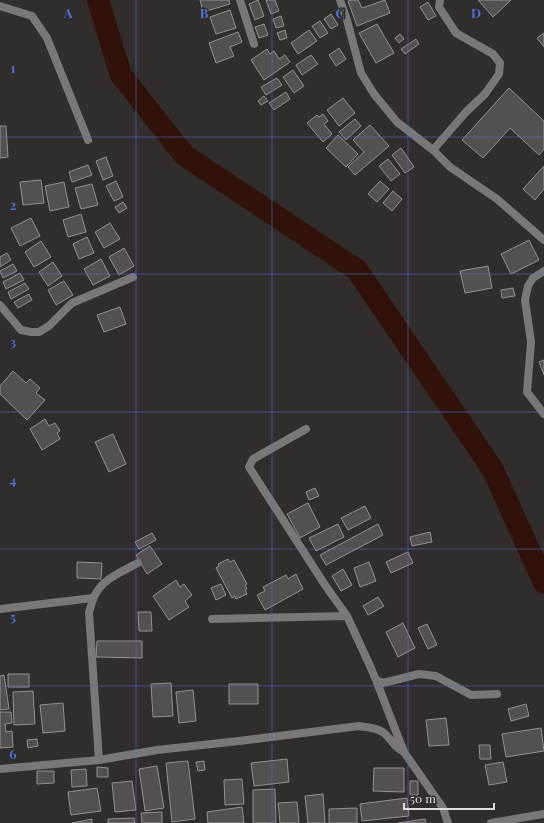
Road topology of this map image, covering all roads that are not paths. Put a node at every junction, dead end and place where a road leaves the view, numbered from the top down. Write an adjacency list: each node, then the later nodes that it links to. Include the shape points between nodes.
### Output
1 (240, 0): 5 (street)
2 (340, 0): 7 (street, via 362,73 374,94 397,122)
3 (440, 0): 7 (street, via 439,8 456,33 493,54 500,63 499,74 485,94)
4 (0, 6): 6 (street, via 32,16 47,38)
5 (254, 44)
6 (88, 140)
7 (433, 150): 8 (street, via 450,167 497,199)
8 (544, 240)
9 (544, 271): 12 (street, via 533,278 525,300 531,342 527,392)
10 (133, 277): 11 (street, via 72,303 49,326 39,332 21,330)
11 (0, 305)
12 (544, 414)
13 (306, 429): 17 (street, via 253,459 249,467)
14 (138, 563): 15 (street, via 109,578)
15 (93, 598): 16 (street); 22 (street, via 90,612)
16 (0, 609)
17 (346, 616): 18 (street); 19 (street)
18 (212, 619)
19 (376, 680): 20 (street, via 383,683 419,674 436,676 471,695); 21 (street)
20 (498, 694)
21 (404, 752): 22 (street, via 396,748 386,734 360,726 157,750); 25 (street, via 443,808)
22 (99, 760): 23 (street)
23 (0, 770)
24 (544, 814): 26 (street)
25 (448, 823)
26 (491, 823)

